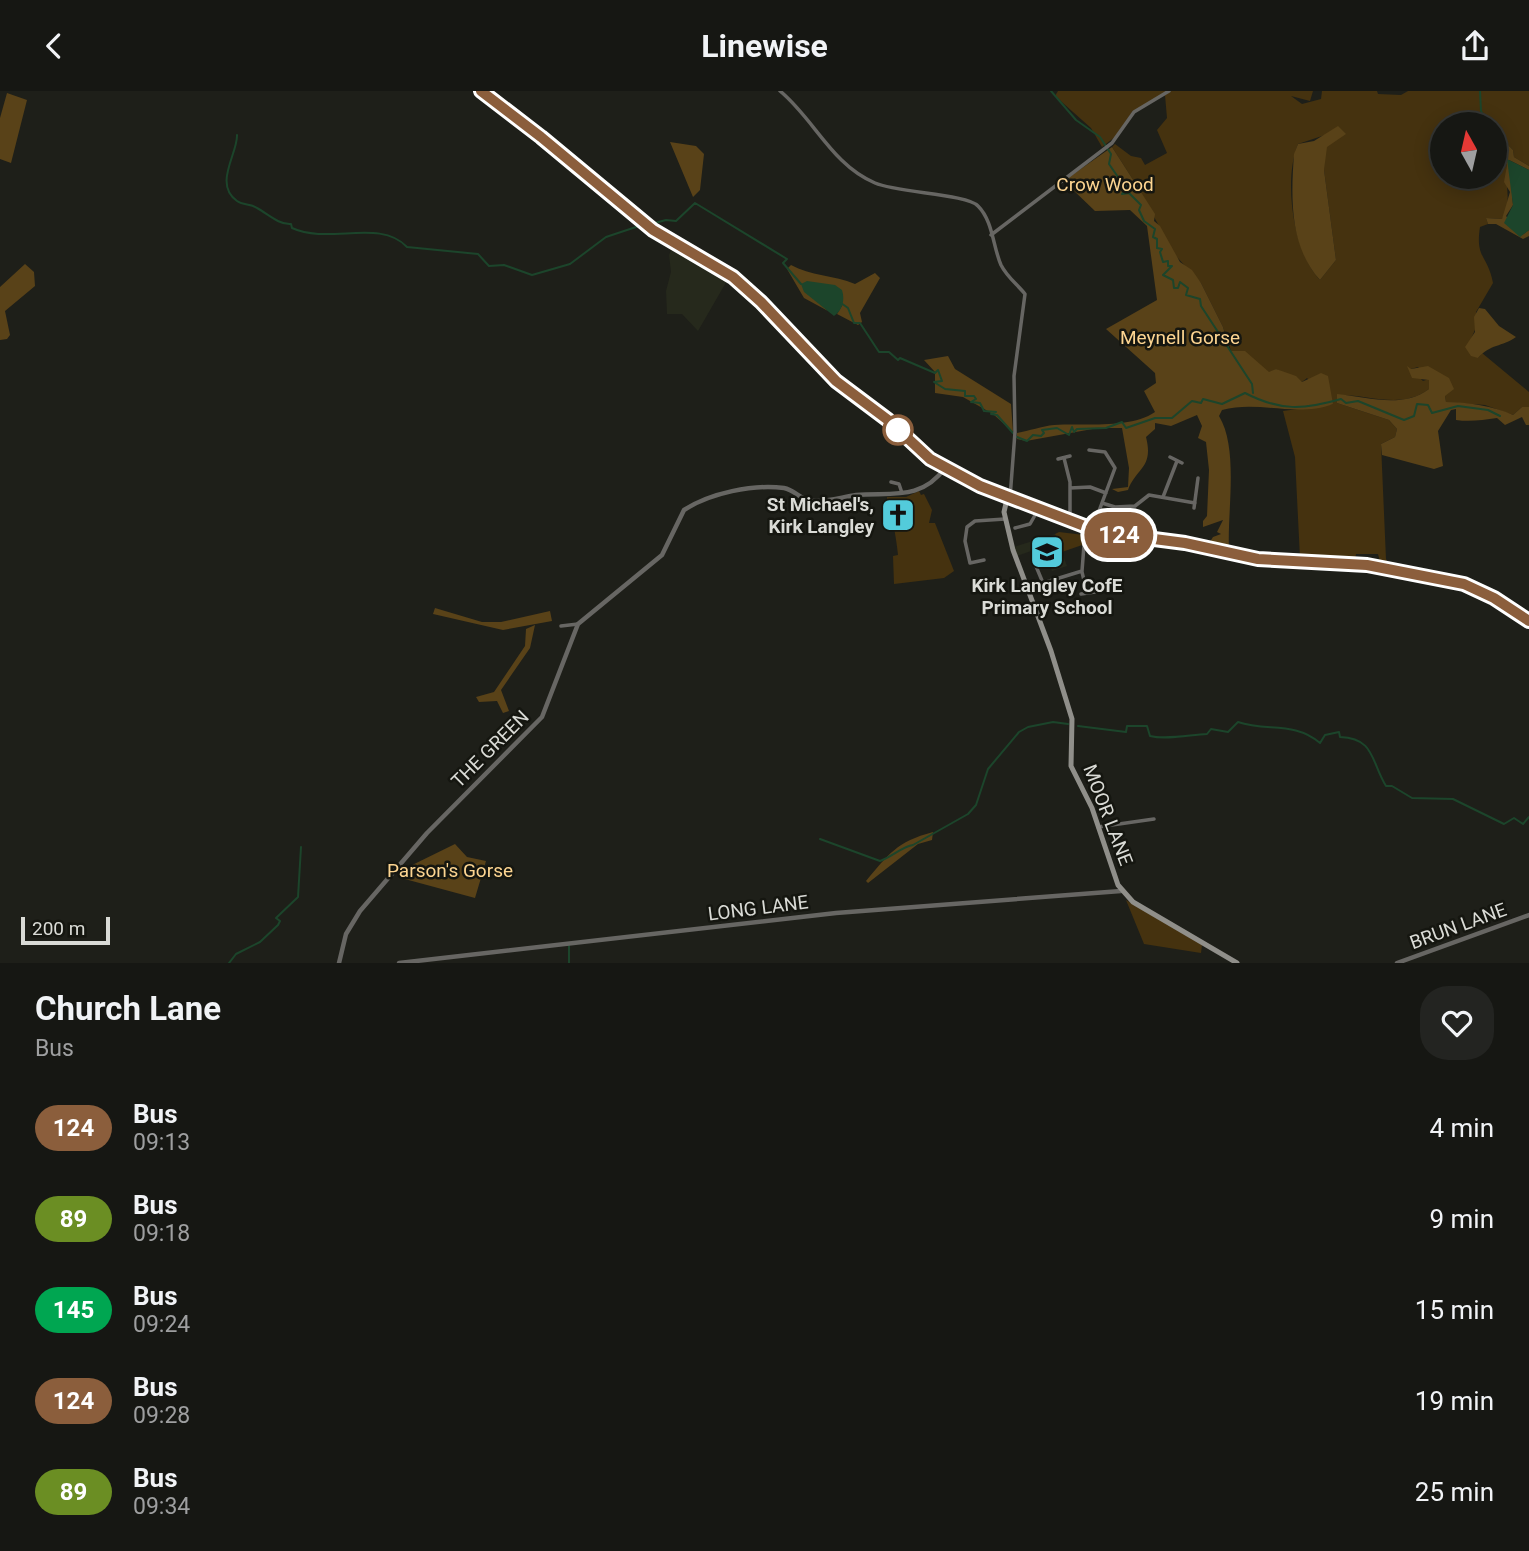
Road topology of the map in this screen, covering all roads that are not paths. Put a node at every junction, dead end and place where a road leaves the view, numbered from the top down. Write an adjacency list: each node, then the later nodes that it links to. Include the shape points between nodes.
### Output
1 (481, 91): 10 (highway, via 653,230 750,291 836,381)
2 (780, 91): 4 (street, via 859,173 883,185 923,195 968,199 983,213)
3 (1169, 91): 4 (street, via 1134,112 1107,147)
4 (992, 235): 19 (street, via 1005,272 1025,294 1014,376 1015,432)
5 (1089, 450): 12 (street, via 1106,451 1114,464)
6 (1070, 456): 8 (street)
7 (1170, 457): 18 (street, via 1179,462)
8 (1064, 458): 9 (street); 15 (street)
9 (1058, 459)
10 (945, 468): 17 (street, via 919,489); 19 (highway)
11 (1107, 478): 12 (street)
12 (1112, 481): 16 (street)
13 (891, 482): 17 (street, via 901,482)
14 (1205, 482): 18 (street, via 1198,480 1195,505)
15 (1070, 488): 16 (street, via 1090,487); 24 (street)
16 (1106, 493): 20 (street)
17 (903, 495): 38 (street, THE GREEN, via 815,501 784,488 751,490 684,510 662,555)
18 (1163, 497): 20 (street, via 1146,495 1131,507)
19 (1008, 499): 21 (highway); 23 (main road, MOOR LANE)
20 (1102, 503): 22 (street)
21 (1038, 510): 24 (highway); 25 (street, via 1030,524)
22 (1099, 511)
23 (1005, 519): 30 (street, via 975,521 967,527 970,563); 33 (main road, MOOR LANE)
24 (1069, 522): 37 (highway, via 1100,532 1252,558 1354,563 1423,575 1481,591)
25 (1015, 528)
26 (1084, 545): 28 (street)
27 (1091, 552): 28 (street)
28 (1084, 553): 31 (street)
29 (1033, 559): 32 (street)
30 (984, 560)
31 (1082, 571): 32 (street); 35 (street)
32 (1043, 583): 33 (street)
33 (1028, 589): 41 (main road, MOOR LANE, via 1072,719 1071,766)
34 (1095, 592): 35 (street)
35 (1087, 593): 36 (street)
36 (1081, 594)
37 (1529, 621)
38 (578, 624): 39 (street); 44 (street, THE GREEN, via 542,717 428,833 360,911 346,934)
39 (561, 627)
40 (1154, 819): 41 (street)
41 (1098, 827): 42 (main road, MOOR LANE)
42 (1121, 891): 45 (street, LONG LANE, via 835,913); 46 (main road, MOOR LANE)
43 (1529, 915): 47 (street, BRUN LANE)
44 (339, 963)
45 (399, 963)
46 (1237, 963)
47 (1397, 963)

